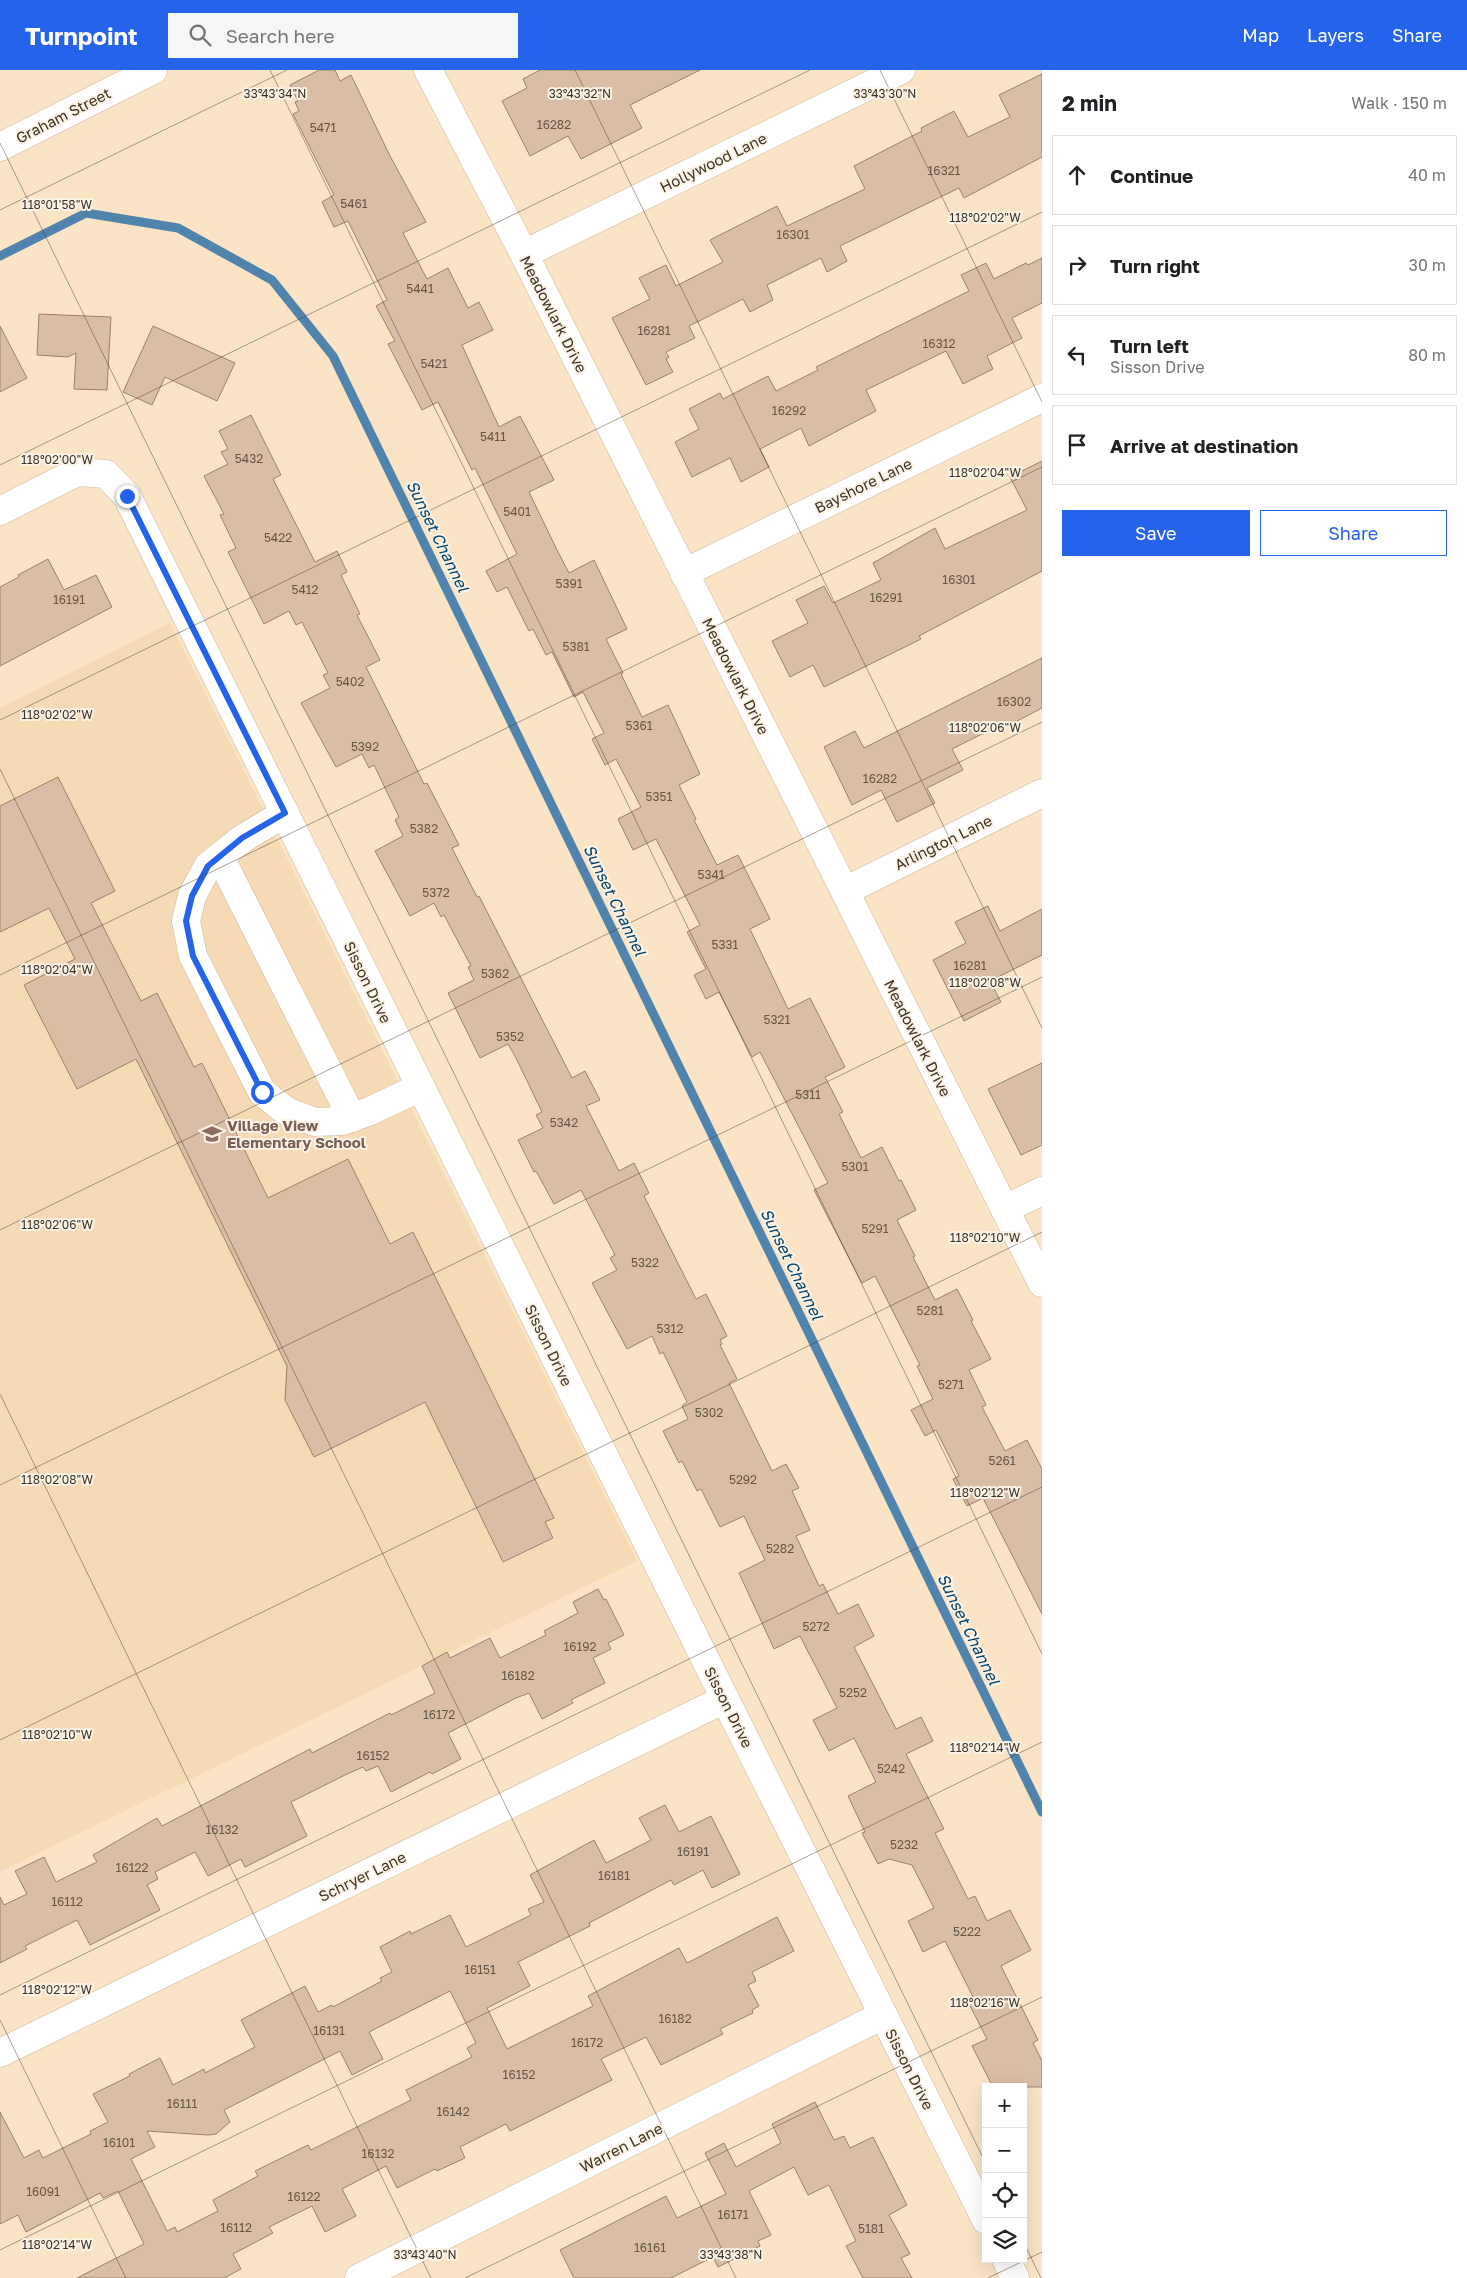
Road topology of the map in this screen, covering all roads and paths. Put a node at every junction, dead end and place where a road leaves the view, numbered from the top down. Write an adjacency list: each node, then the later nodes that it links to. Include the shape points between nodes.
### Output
1 (153, 70): 4 (street, Graham Street)
2 (428, 70): 5 (street, Meadowlark Drive)
3 (901, 70): 5 (street, Hollywood Lane)
4 (0, 147)
5 (524, 254): 8 (street, Meadowlark Drive)
6 (1042, 398): 8 (street, Bayshore Lane)
7 (0, 510): 10 (street, Sisson Drive, via 76,472 106,474 127,496)
8 (684, 573): 12 (street, Meadowlark Drive)
9 (1042, 793): 12 (street, Arlington Lane)
10 (285, 813): 11 (street, via 242,838); 13 (street, Sisson Drive)
11 (220, 856): 14 (street); 14 (street, via 208,866 192,896 186,921 197,965 262,1092 286,1111 315,1122)
12 (845, 891): 16 (street, Meadowlark Drive)
13 (421, 1087): 14 (street); 18 (street, Sisson Drive)
14 (352, 1118)
15 (1042, 1191): 16 (street)
16 (1005, 1209): 17 (street, Meadowlark Drive)
17 (1042, 1283)
18 (725, 1699): 19 (street, Sisson Drive); 20 (street, Schryer Lane)
19 (883, 2015): 21 (street, Sisson Drive); 23 (street, Warren Lane)
20 (0, 2054)
21 (985, 2218)
22 (1008, 2263): 24 (street)
23 (359, 2278)
24 (1015, 2278)

